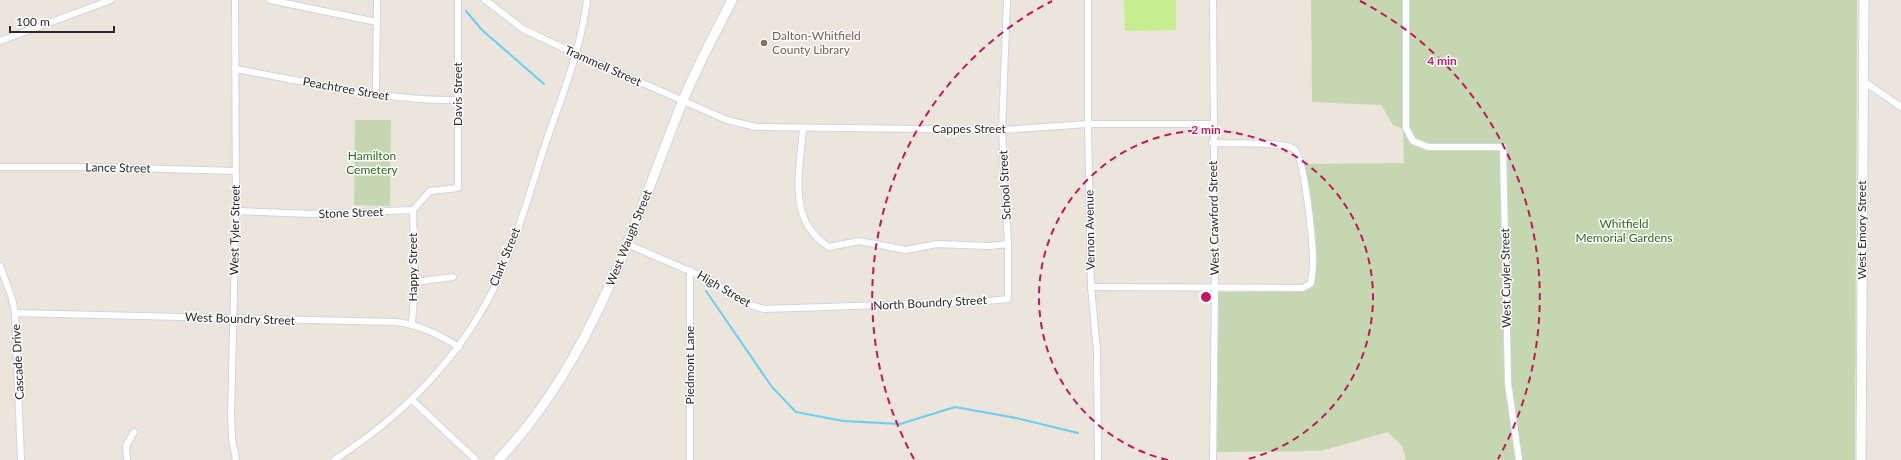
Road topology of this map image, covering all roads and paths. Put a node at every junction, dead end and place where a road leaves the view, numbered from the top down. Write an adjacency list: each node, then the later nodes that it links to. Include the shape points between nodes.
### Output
1 (111, 0): 15 (street)
2 (235, 0): 17 (street, West Tyler Street)
3 (270, 0): 14 (street)
4 (378, 0): 14 (street)
5 (458, 0): 20 (street, Davis Street)
6 (485, 0): 16 (street, Trammell Street, via 523,29)
7 (587, 0): 16 (street, Clark Street, via 585,20)
8 (732, 0): 21 (street, West Waugh Street)
9 (1007, 0): 27 (street, School Street)
10 (1088, 0): 24 (street, Vernon Avenue)
11 (1213, 0): 25 (street, West Crawford Street)
12 (1406, 0): 58 (street, West Cuyler Street, via 1406,128 1413,141 1428,147 1503,147 1508,383)
13 (1864, 0): 18 (street, West Emory Street)
14 (377, 22): 19 (street)
15 (0, 41)
16 (576, 54): 21 (street, Trammell Street); 46 (street, Clark Street, via 505,260 493,289)
17 (235, 69): 19 (street, Peachtree Street); 30 (street, West Tyler Street)
18 (1862, 80): 22 (street); 59 (street, West Emory Street)
19 (376, 95): 20 (street, Peachtree Street)
20 (458, 100): 31 (street, Davis Street, via 458,188 430,191)
21 (683, 101): 23 (street, Trammell Street); 33 (street, West Waugh Street)
22 (1901, 107)
23 (727, 120): 26 (street, Cappes Street, via 756,127)
24 (1088, 124): 25 (street, Cappes Street); 27 (street, Cappes Street); 39 (street, Vernon Avenue)
25 (1212, 124): 28 (street, West Crawford Street)
26 (803, 128): 27 (street, Cappes Street); 34 (street, via 799,207 807,227 829,247 859,241 906,250 937,244)
27 (1002, 130): 34 (street, School Street)
28 (1212, 143): 40 (street, West Crawford Street); 40 (street, via 1275,144 1295,149 1301,163 1313,263 1311,283 1303,288)
29 (0, 167): 30 (street, Lance Street)
30 (236, 171): 32 (street, West Tyler Street)
31 (413, 210): 32 (street, Stone Street, via 312,214); 38 (street, Happy Street)
32 (236, 211): 44 (street, West Tyler Street)
33 (627, 244): 36 (street, High Street); 54 (street, West Waugh Street, via 594,320 571,362 539,410)
34 (1008, 244): 41 (street, School Street)
35 (0, 266): 43 (street, Cascade Drive)
36 (690, 270): 42 (street, High Street, via 756,307); 55 (street, Piedmont Lane)
37 (453, 276): 38 (street)
38 (415, 282): 45 (street, Happy Street)
39 (1091, 287): 40 (street); 56 (street, Vernon Avenue, via 1097,350)
40 (1215, 287): 57 (street, West Crawford Street)
41 (1008, 299): 42 (street, North Boundry Street)
42 (851, 306)
43 (15, 313): 44 (street, West Boundry Street); 49 (street, Cascade Drive)
44 (233, 319): 45 (street, West Boundry Street); 51 (street, West Tyler Street, via 231,414)
45 (412, 324): 46 (street, West Boundry Street, via 434,332)
46 (459, 347): 47 (street, Clark Street)
47 (412, 400): 52 (street, Clark Street, via 372,434); 53 (street)
48 (134, 432): 50 (street, via 126,446)
49 (21, 460)
50 (127, 460)
51 (236, 460)
52 (334, 460)
53 (476, 460)
54 (498, 460)
55 (690, 460)
56 (1098, 460)
57 (1213, 460)
58 (1519, 460)
59 (1860, 460)

